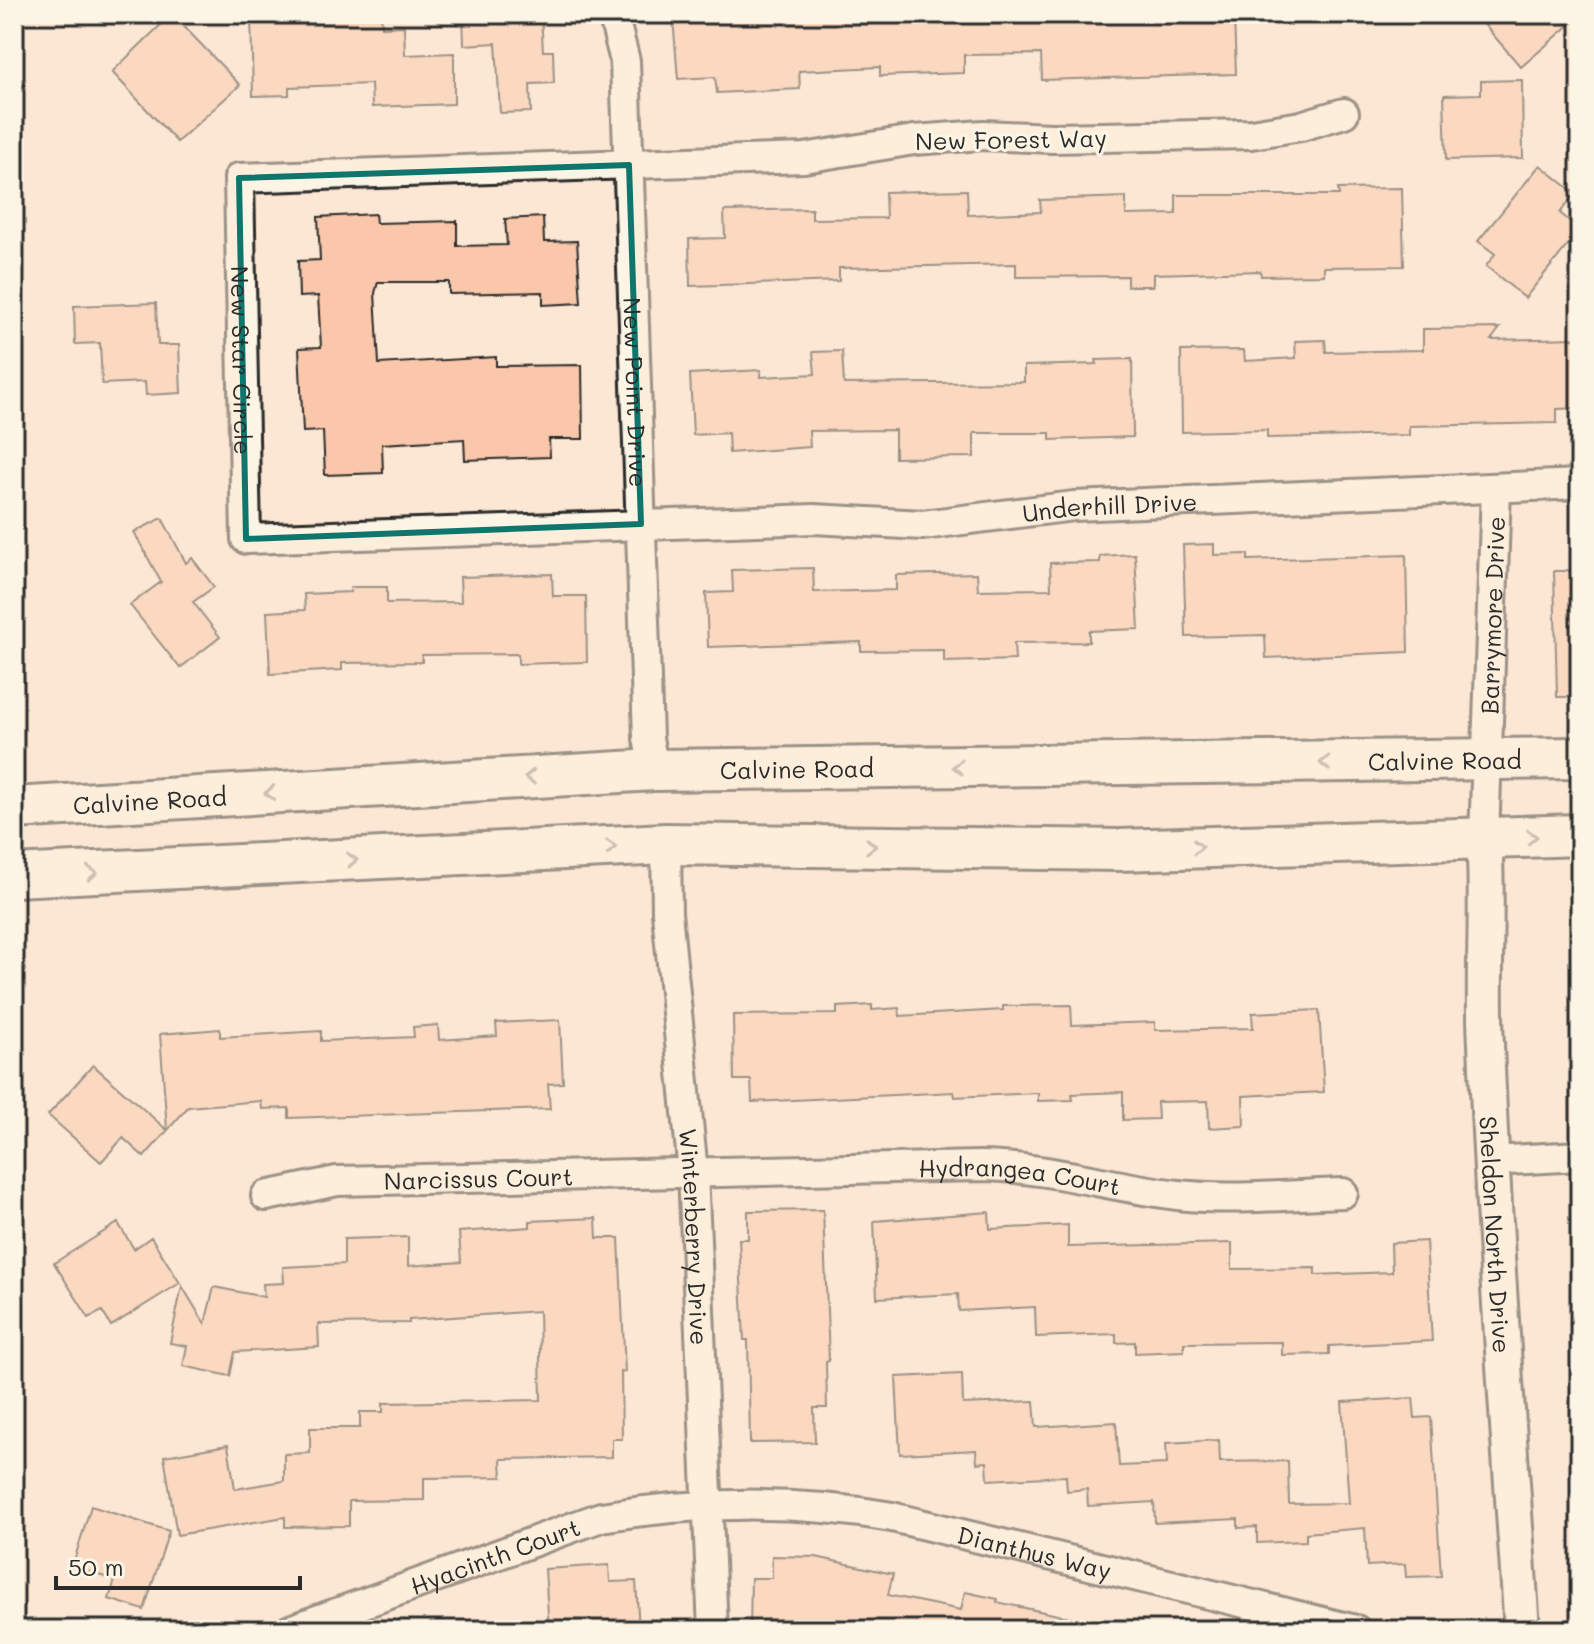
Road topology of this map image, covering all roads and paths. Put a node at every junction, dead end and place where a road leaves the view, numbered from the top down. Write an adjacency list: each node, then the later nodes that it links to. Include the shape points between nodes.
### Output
1 (613, 14): 3 (street, New Point Drive, via 625,61)
2 (1344, 113): 3 (street, New Forest Way, via 1251,134 983,135 804,158)
3 (629, 165): 6 (street, New Point Drive); 6 (street, New Star Circle, via 239,178 246,539)
4 (1580, 484): 5 (street, Underhill Drive)
5 (1496, 488): 6 (street, Underhill Drive, via 1089,505 923,525 814,519); 8 (street, Barrymore Drive)
6 (641, 524): 9 (street, New Point Drive, via 648,738)
7 (1580, 758): 8 (main road, Calvine Road)
8 (1487, 761): 9 (main road, Calvine Road, one-way to 9); 12 (street, Barrymore Drive)
9 (654, 770): 10 (main road, Calvine Road, one-way to 10)
10 (14, 808)
11 (1580, 835): 12 (main road, one-way to 11)
12 (1484, 839): 13 (main road, one-way to 12, via 1120,850); 16 (street, Sheldon North Drive)
13 (666, 844): 14 (main road, one-way to 13); 17 (street, Winterberry Drive, via 667,913)
14 (14, 876)
15 (1580, 1156): 16 (street)
16 (1491, 1161): 24 (street, Sheldon North Drive)
17 (693, 1172): 18 (street, Hydrangea Court, via 1003,1166 1215,1198); 19 (street, Narcissus Court, via 337,1181); 20 (street, Winterberry Drive)
18 (1343, 1193)
19 (266, 1196)
20 (706, 1508): 21 (street, Hyacinth Court, via 601,1517); 22 (street, Winterberry Drive); 23 (street, Dianthus Way, via 815,1506 866,1512)
21 (290, 1630)
22 (713, 1630)
23 (1356, 1630)
24 (1522, 1630)

